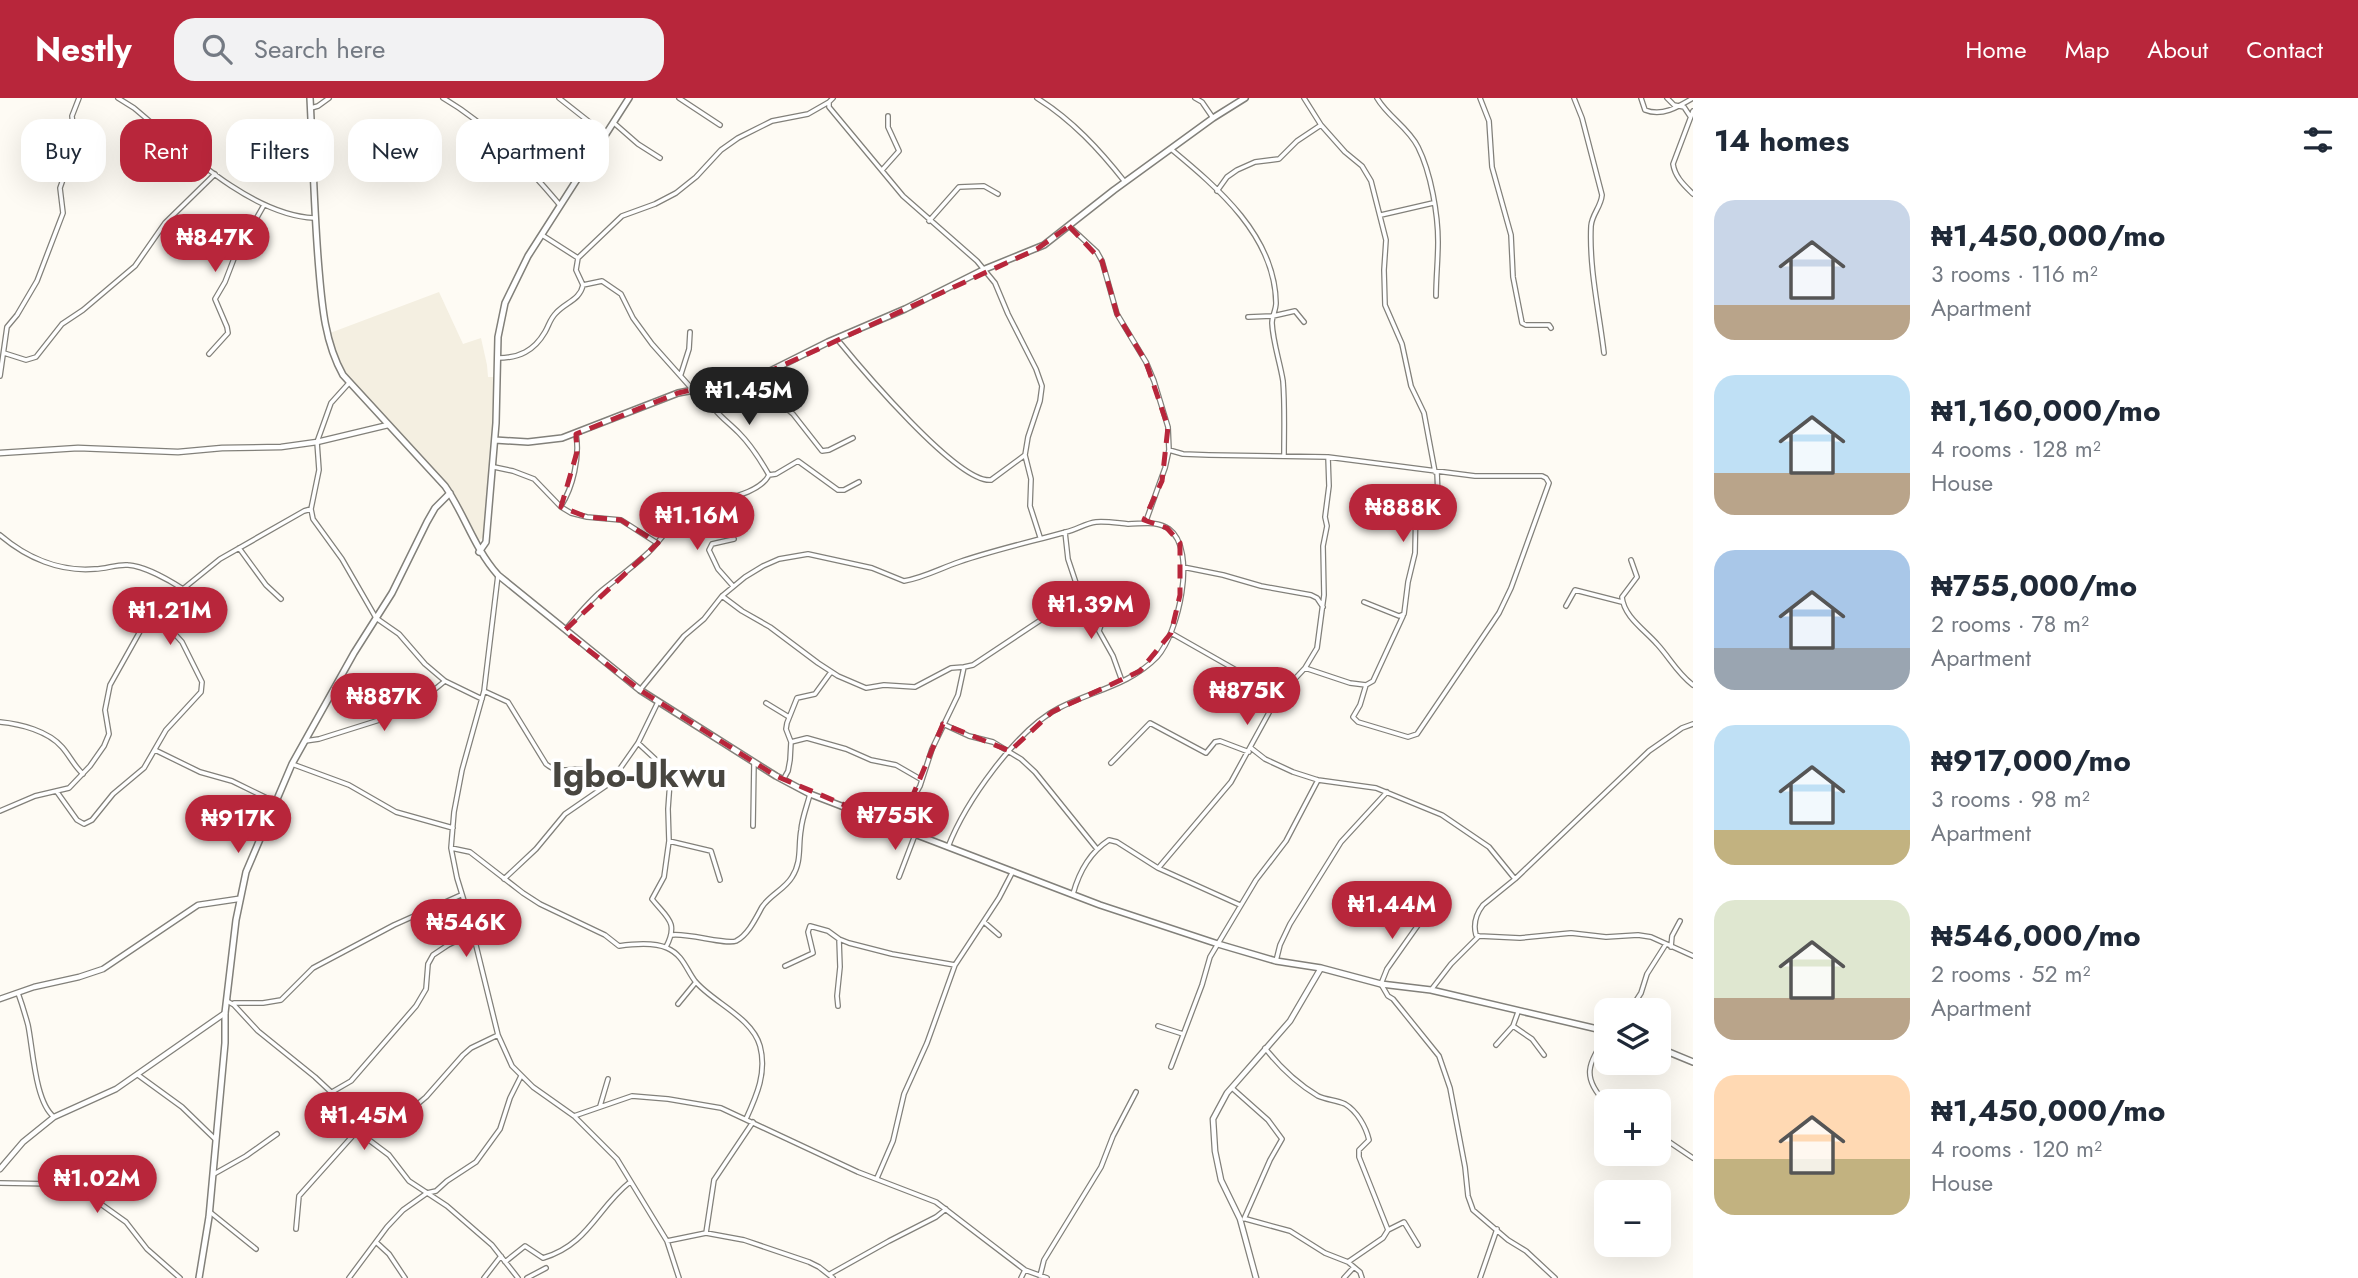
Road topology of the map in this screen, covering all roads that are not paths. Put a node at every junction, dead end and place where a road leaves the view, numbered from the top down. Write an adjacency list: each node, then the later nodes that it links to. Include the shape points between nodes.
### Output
1 (79, 98): 59 (street, via 72,116 74,148 60,188 62,218 37,281 7,327)
2 (118, 98): 35 (street)
3 (310, 98): 22 (main road)
4 (329, 98): 22 (street)
5 (443, 98): 43 (street, via 469,113)
6 (559, 98): 27 (street)
7 (629, 98): 28 (main road)
8 (680, 98): 29 (street)
9 (833, 98): 20 (street)
10 (1037, 98): 37 (street, via 1082,132)
11 (1195, 98): 25 (street)
12 (1245, 98): 25 (main road)
13 (1304, 98): 30 (street)
14 (1377, 98): 41 (street, via 1419,149)
15 (1480, 98): 56 (street, via 1489,121 1492,167 1511,235 1522,323)
16 (1574, 98): 60 (street, via 1602,195 1592,219 1591,256)
17 (1641, 98): 21 (street, via 1649,112)
18 (1667, 98): 21 (street)
19 (1693, 98): 21 (street)
20 (829, 102): 34 (street); 49 (street, via 738,138 677,193 622,216)
21 (1679, 106): 26 (street, via 1686,108)
22 (311, 108): 45 (main road)
23 (1693, 111): 26 (street)
24 (888, 116): 34 (street, via 898,151)
25 (1213, 118): 32 (main road)
26 (1690, 118): 40 (street, via 1673,164 1680,181)
27 (586, 119)
28 (614, 123): 31 (main road); 33 (street)
29 (720, 125)
30 (1321, 125): 38 (street, via 1279,159 1237,170); 44 (street, via 1368,174)
31 (609, 130)
32 (1171, 149): 37 (main road); 38 (street)
33 (660, 158)
34 (882, 169): 46 (street)
35 (215, 174): 42 (street); 59 (street, via 165,223 135,266 62,324 36,357 26,360)
36 (576, 182): 43 (main road)
37 (1125, 182): 47 (main road)
38 (1217, 191): 53 (street, via 1250,226 1268,258 1276,302)
39 (998, 194): 46 (street, via 984,186 959,187)
40 (1693, 194)
41 (1434, 202): 44 (street); 52 (street)
42 (264, 205): 45 (street); 61 (street, via 215,299 228,333)
43 (561, 206): 48 (main road)
44 (1381, 215): 80 (street, via 1386,240 1385,305 1424,413)
45 (314, 219): 66 (main road, via 328,338)
46 (929, 221): 50 (street)
47 (1069, 226): 50 (main road, via 1044,245); 74 (street, via 1102,261 1118,314 1154,381 1168,428)
48 (542, 235): 49 (street); 62 (main road, via 510,289 501,315)
49 (578, 258): 51 (street, via 576,270)
50 (985, 269): 58 (main road); 76 (street, via 1042,386)
51 (583, 285): 62 (street, via 576,299 551,318 534,346 518,357); 63 (street, via 602,281 617,290 652,344)
52 (1436, 296)
53 (1273, 316): 54 (street); 55 (street, via 1295,311); 77 (street, via 1283,387)
54 (1248, 317)
55 (1304, 322)
56 (1551, 328)
57 (690, 332): 63 (street)
58 (837, 339): 65 (main road); 76 (street, via 929,442 979,479 991,480)
59 (4, 352): 64 (street)
60 (1604, 353)
61 (209, 354)
62 (498, 358): 72 (main road)
63 (681, 374): 68 (street)
64 (0, 376)
65 (754, 378): 67 (main road); 71 (street, via 793,414 822,451)
66 (349, 383): 69 (main road); 73 (street, via 331,403)
67 (704, 388): 68 (main road); 81 (street, via 717,414 738,433)
68 (693, 390): 70 (main road)
69 (388, 425): 73 (street); 83 (main road)
70 (576, 434): 72 (main road, via 546,441); 84 (street, via 577,452)
71 (853, 438)
72 (495, 440): 79 (main road)
73 (317, 442): 75 (street, via 178,452 78,448); 85 (street, via 319,470)
74 (1169, 450): 77 (street); 86 (street)
75 (0, 453)
76 (1025, 455): 90 (street, via 1031,479 1030,506)
77 (1284, 457): 78 (street)
78 (1328, 457): 80 (street); 107 (street)
79 (491, 467): 84 (street, via 534,479); 89 (main road)
80 (1436, 472): 108 (street, via 1438,496 1424,495 1416,501 1415,553); 118 (street, via 1542,476 1549,483 1499,613 1417,734 1408,737 1354,720)
81 (769, 475): 82 (street, via 798,461 838,489); 92 (street, via 748,491 682,515)
82 (859, 482)
83 (450, 493): 93 (main road); 110 (main road, via 435,508)
84 (561, 507): 92 (street, via 587,517 621,520)
85 (311, 509): 94 (street); 110 (street, via 318,528)
86 (1146, 522): 87 (street, via 1095,522); 97 (street, via 1167,527 1176,537)
87 (1065, 532): 90 (street); 113 (street, via 1077,596)
88 (0, 535): 100 (street, via 40,561 90,570 127,565)
89 (487, 538): 93 (main road); 95 (main road)
90 (1040, 538): 99 (street, via 904,581 872,568 808,554 779,559)
91 (734, 539): 99 (street, via 712,544 709,550)
92 (657, 543): 111 (street)
93 (475, 545): 95 (main road)
94 (239, 548): 100 (street); 102 (street, via 261,580)
95 (480, 552): 98 (main road)
96 (1632, 560): 104 (street, via 1637,577)
97 (1183, 567): 107 (street, via 1293,590 1318,600); 112 (street)
98 (498, 575): 111 (main road); 121 (street)
99 (733, 586): 101 (street)
100 (183, 589): 106 (street)
101 (722, 596): 115 (street); 120 (street)
102 (281, 598)
103 (1364, 602): 108 (street)
104 (1622, 602): 105 (street, via 1575,590); 119 (street, via 1633,621)
105 (1566, 606)
106 (155, 608): 133 (street, via 182,642 202,686); 139 (street, via 110,685 105,710 109,734)
107 (1323, 608): 114 (street, via 1317,648)
108 (1404, 614): 118 (street, via 1373,681)
109 (1117, 615): 117 (street, via 1099,631)
110 (376, 618): 116 (street, via 399,634); 130 (main road)
111 (564, 631): 120 (main road)
112 (1171, 634): 117 (street, via 1155,658); 122 (street, via 1266,687)
113 (964, 667): 115 (street, via 951,668 908,688 866,688); 128 (street, via 958,695)
114 (1305, 668): 118 (street); 122 (street)
115 (831, 672): 126 (street, via 816,694 797,698)
116 (445, 681): 123 (street); 130 (street, via 408,711)
117 (1122, 681): 135 (street, via 1052,712)
118 (1366, 685)
119 (1693, 685)
120 (640, 690): 124 (main road)
121 (484, 691): 123 (street); 140 (street, via 508,702 549,767)
122 (1277, 698): 134 (street)
123 (482, 699): 150 (street, via 462,770)
124 (658, 702): 132 (street); 136 (main road)
125 (766, 703): 126 (street)
126 (789, 717): 131 (street, via 786,729)
127 (0, 722): 139 (street, via 53,739)
128 (943, 724): 135 (street); 142 (street)
129 (1693, 724): 161 (street, via 1649,751)
130 (305, 741): 138 (main road)
131 (791, 742): 141 (street, via 790,765); 142 (street, via 807,738 846,749 896,765)
132 (638, 743): 140 (street); 153 (street, via 667,770)
133 (155, 750): 144 (street, via 144,768 88,823 77,820); 147 (street)
134 (1250, 750): 137 (street, via 1220,741 1206,753 1150,723); 143 (street); 157 (street, via 1231,782)
135 (1010, 751): 154 (street, via 977,792); 156 (street, via 1035,772)
136 (754, 762): 141 (main road); 149 (street)
137 (1111, 763)
138 (292, 764): 147 (main road); 150 (street, via 349,785 396,812)
139 (83, 774): 144 (street, via 69,788)
140 (615, 777): 160 (street, via 565,814)
141 (783, 779): 146 (main road)
142 (922, 780): 151 (street)
143 (1318, 780): 145 (street); 166 (street, via 1286,841)
144 (57, 792): 148 (street)
145 (1387, 792): 161 (street, via 1430,809 1471,833); 180 (street, via 1340,842 1290,924)
146 (810, 794): 151 (main road); 171 (street, via 796,871 744,934 728,942)
147 (275, 802): 165 (main road)
148 (0, 811)
149 (753, 826)
150 (453, 828): 155 (street)
151 (899, 828): 152 (main road)
152 (915, 835): 154 (main road); 159 (street)
153 (669, 841): 162 (street, via 711,851); 171 (street, via 664,877 652,899 671,921)
154 (948, 846): 158 (main road)
155 (451, 848): 160 (street, via 470,852); 163 (street)
156 (1097, 849): 157 (street, via 1113,841); 164 (street, via 1082,869)
157 (1158, 868): 166 (street)
158 (1013, 871): 164 (main road); 169 (street)
159 (899, 877)
160 (504, 879): 177 (street, via 619,946)
161 (1515, 879): 173 (street, via 1479,910 1475,926)
162 (720, 880)
163 (462, 894): 170 (street); 190 (street, via 313,968 281,1000)
164 (1073, 894): 175 (main road)
165 (238, 899): 187 (street, via 198,905 103,970); 190 (main road)
166 (1240, 905): 175 (street)
167 (1428, 911): 185 (street)
168 (1680, 921): 178 (street)
169 (984, 922): 172 (street); 181 (street)
170 (472, 933): 199 (street); 212 (street, via 433,955 426,989 416,1006 351,1081)
171 (672, 935): 177 (street)
172 (999, 935)
173 (1479, 936): 176 (street, via 1637,935); 186 (street)
174 (839, 939): 181 (street); 182 (street, via 810,926 813,953); 192 (street)
175 (1218, 944): 180 (main road); 198 (street)
176 (1666, 944): 178 (street); 188 (street)
177 (666, 947): 184 (street, via 685,962)
178 (1671, 947): 179 (street)
179 (1693, 956)
180 (1276, 961): 183 (main road)
181 (955, 965): 226 (street, via 904,1094 893,1141)
182 (785, 966)
183 (1321, 968): 185 (main road); 201 (street, via 1290,1021)
184 (696, 982): 191 (street); 217 (street, via 754,1032 760,1046 762,1076)
185 (1381, 984): 186 (main road); 233 (street, via 1439,1056 1454,1108 1471,1205)
186 (1431, 990): 193 (main road)
187 (18, 993): 189 (street); 216 (street, via 42,1096)
188 (1638, 998)
189 (0, 999)
190 (229, 1002): 194 (main road); 212 (street)
191 (678, 1004)
192 (838, 1006)
193 (1518, 1012): 196 (street); 197 (main road)
194 (225, 1013): 207 (street); 221 (main road)
195 (1158, 1026): 198 (street)
196 (1513, 1026): 200 (street); 203 (street)
197 (1594, 1028)
198 (1183, 1034): 206 (street)
199 (498, 1035): 208 (street); 219 (street, via 471,1048 413,1108)
200 (1496, 1045)
201 (1265, 1048): 210 (street); 235 (street, via 1311,1091 1348,1106 1362,1122 1369,1140 1359,1150 1359,1157)
202 (1671, 1053): 205 (main road)
203 (1544, 1055)
204 (1594, 1057): 211 (street, via 1590,1076)
205 (1693, 1062)
206 (1171, 1066)
207 (138, 1075): 216 (street, via 106,1096); 221 (street, via 182,1107)
208 (521, 1076): 215 (street); 229 (street, via 500,1129 476,1162)
209 (608, 1079): 214 (street)
210 (1232, 1088): 232 (street, via 1217,1109 1212,1128 1222,1180); 232 (street, via 1282,1139)
211 (1595, 1089)
212 (331, 1093): 219 (street)
213 (1136, 1093): 248 (street)
214 (600, 1106): 215 (street); 217 (street, via 638,1096 721,1108)
215 (574, 1116): 227 (street, via 617,1159)
216 (54, 1117): 224 (street, via 23,1142)
217 (746, 1119): 218 (street)
218 (753, 1122): 226 (street); 236 (street, via 714,1180)
219 (359, 1133): 229 (street); 234 (street, via 299,1196)
220 (276, 1134): 225 (street)
221 (215, 1139): 225 (main road)
222 (1671, 1143): 223 (street)
223 (1693, 1157)
224 (0, 1170)
225 (212, 1175): 231 (main road)
226 (877, 1178): 230 (street)
227 (631, 1182): 237 (street); 242 (street, via 571,1246 543,1258 525,1246)
228 (0, 1183): 249 (street, via 56,1184 91,1196 126,1222 147,1249)
229 (427, 1193): 238 (street, via 403,1210); 241 (street)
230 (946, 1209): 246 (street); 247 (street)
231 (210, 1212): 240 (street); 250 (main road)
232 (1242, 1219): 243 (street, via 1290,1231 1325,1254); 259 (street)
233 (1497, 1228): 262 (street); 263 (street)
234 (296, 1229)
235 (1388, 1230): 239 (street, via 1404,1222); 243 (street)
236 (706, 1233): 237 (street); 247 (street, via 779,1251)
237 (667, 1241): 256 (street)
238 (376, 1242): 251 (street); 252 (street)
239 (1418, 1245)
240 (256, 1249)
241 (502, 1256): 242 (street); 253 (street)
242 (505, 1262): 254 (street)
243 (1348, 1262): 244 (street)
244 (1354, 1267): 260 (street); 261 (street)
245 (546, 1268): 255 (street)
246 (1026, 1269): 248 (street); 257 (street)
247 (831, 1276)
248 (1040, 1276): 258 (street)
249 (180, 1278)
250 (199, 1278)
251 (349, 1278)
252 (405, 1278)
253 (484, 1278)
254 (518, 1278)
255 (527, 1278)
256 (679, 1278)
257 (1021, 1278)
258 (1047, 1278)
259 (1256, 1278)
260 (1343, 1278)
261 (1362, 1278)
262 (1480, 1278)
263 (1555, 1278)

